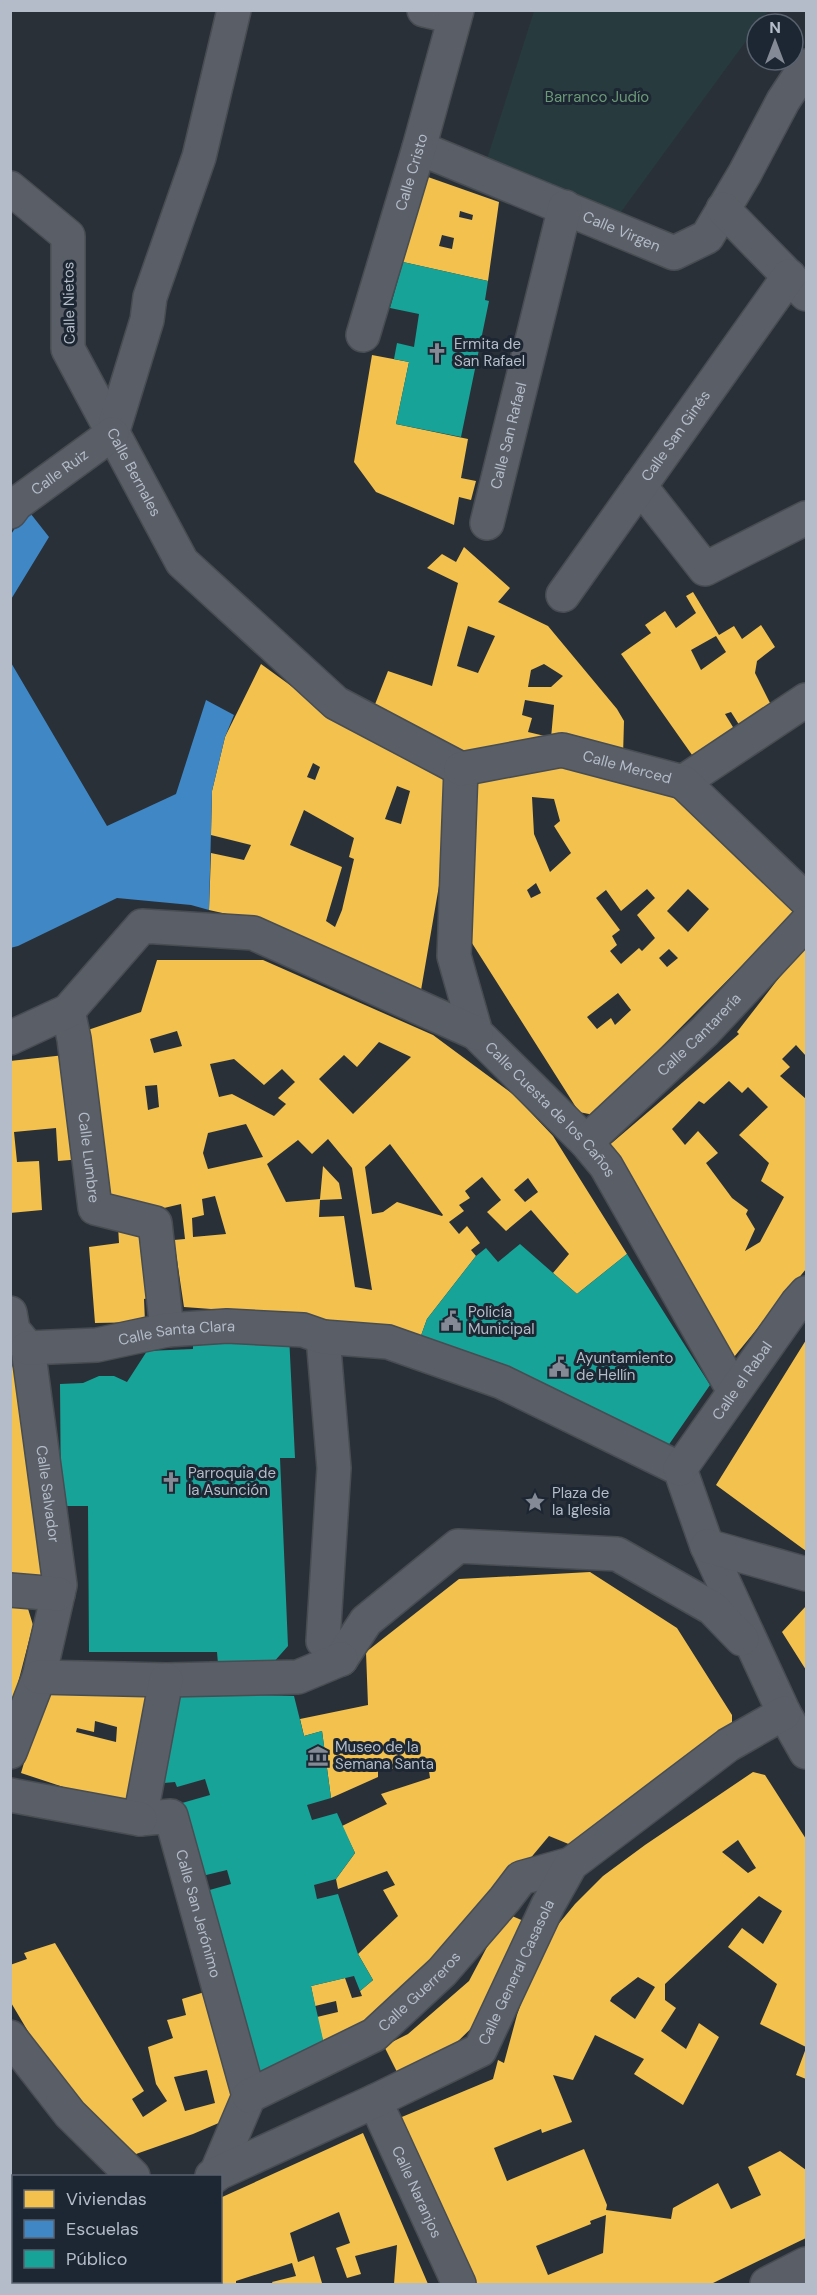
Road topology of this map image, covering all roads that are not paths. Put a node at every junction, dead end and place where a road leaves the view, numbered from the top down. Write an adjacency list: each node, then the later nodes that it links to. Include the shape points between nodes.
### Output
1 (234, 10): 10 (street, Calle Bernales, via 199,157 150,297 147,320)
2 (445, 13): 4 (street, Calle Cristo)
3 (807, 66): 7 (street, Calle Virgen)
4 (420, 148): 6 (street, Calle Virgen); 9 (street, Calle Cristo)
5 (10, 188): 10 (street, Calle Nietos, via 68,236 68,349)
6 (565, 207): 7 (street, Calle Virgen, via 674,253 707,237); 14 (street, Calle San Rafael)
7 (723, 209): 8 (street)
8 (798, 285): 11 (street, Calle San Ginés)
9 (363, 335)
10 (112, 434): 12 (street, Calle Ruiz); 17 (street, Calle Bernales, via 182,562 336,703)
11 (640, 486): 13 (street, via 705,569); 15 (street, Calle San Ginés)
12 (10, 512)
13 (807, 518)
14 (487, 523)
15 (563, 595)
16 (807, 700): 18 (street, Calle Merced)
17 (461, 768): 18 (street, Calle Merced, via 562,750); 22 (street, Calle Cuesta de los Caños, via 453,956)
18 (683, 782): 19 (street)
19 (807, 900)
20 (807, 923): 24 (street, Calle Cantarería, via 705,1031)
21 (68, 1011): 22 (street, via 142,926 253,933); 23 (street); 27 (street, Calle Lumbre, via 95,1209 155,1223)
22 (476, 1033): 24 (street, Calle Cuesta de los Caños)
23 (10, 1038)
24 (586, 1142): 30 (street, Calle Cuesta de los Caños, via 606,1166)
25 (807, 1293): 30 (street, Calle el Rabal)
26 (10, 1313): 29 (street, Calle Salvador, via 14,1330)
27 (167, 1330): 28 (street, Calle Santa Clara, via 227,1326 303,1330); 29 (street, Calle Santa Clara, via 97,1345)
28 (323, 1337): 31 (street, Calle Santa Clara, via 388,1342 502,1382); 37 (street, via 334,1468 323,1641)
29 (28, 1348): 35 (street, Calle Salvador, via 59,1574)
30 (734, 1391): 31 (street, Calle el Rabal)
31 (680, 1469): 32 (street)
32 (707, 1546): 33 (street); 36 (street)
33 (807, 1574)
34 (10, 1590): 35 (street)
35 (58, 1594): 38 (street, Calle Salvador)
36 (760, 1658): 37 (street, via 712,1608 616,1554 458,1546 366,1621); 40 (street)
37 (341, 1659): 39 (street, via 298,1677)
38 (39, 1677): 39 (street); 41 (street, Calle Salvador)
39 (166, 1680): 44 (street)
40 (784, 1713): 42 (street); 45 (street, Calle General Casasola, via 728,1745)
41 (10, 1752)
42 (807, 1752)
43 (10, 1795): 44 (street)
44 (140, 1819): 47 (street, Calle San Jerónimo, via 171,1816)
45 (571, 1864): 47 (street, Calle Guerreros, via 521,1878 442,1972 374,2035); 48 (street, Calle General Casasola, via 480,2050)
46 (10, 2037): 49 (street, via 70,2114)
47 (249, 2096): 50 (street)
48 (375, 2101): 51 (street, Calle General Casasola); 53 (street, Calle Naranjos)
49 (132, 2175)
50 (213, 2175)
51 (215, 2175)
52 (807, 2264): 54 (street)
53 (459, 2284)
54 (766, 2284)

